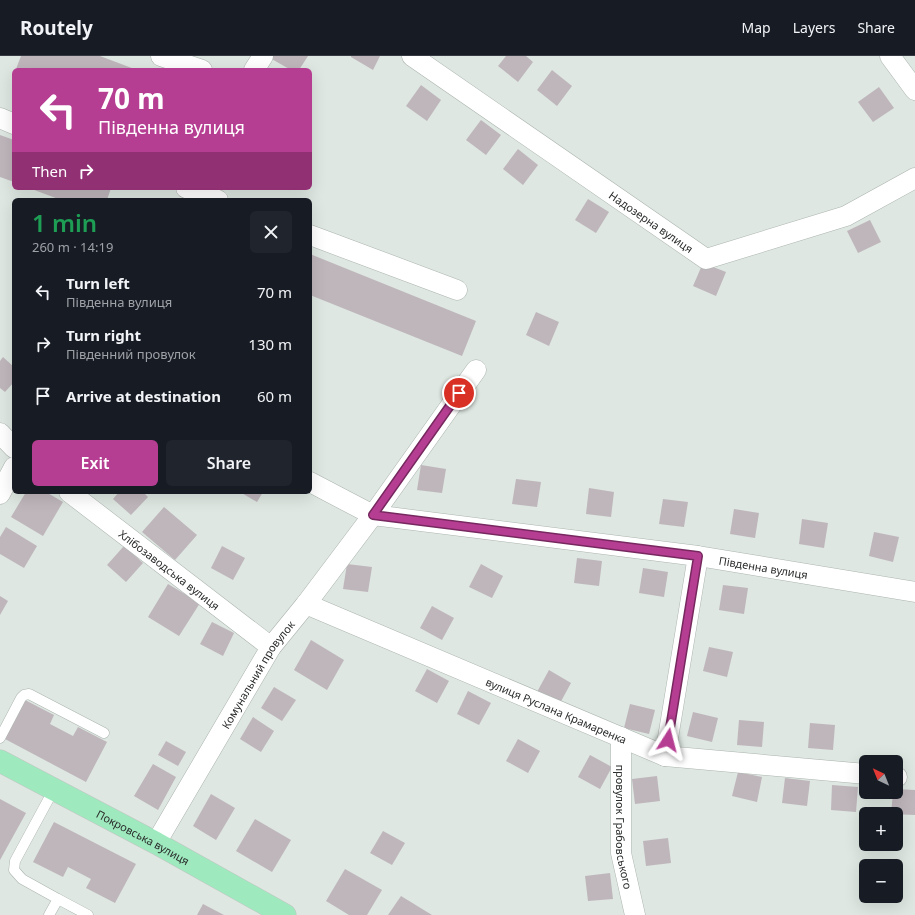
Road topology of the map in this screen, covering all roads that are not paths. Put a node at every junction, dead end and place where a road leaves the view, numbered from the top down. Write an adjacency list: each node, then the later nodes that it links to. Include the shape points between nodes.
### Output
1 (161, 56): 5 (street)
2 (263, 56): 6 (street)
3 (412, 56): 10 (street, Надозерна вулиця, via 706,259 846,216)
4 (890, 56): 7 (street)
5 (196, 68)
6 (255, 68)
7 (915, 90)
8 (0, 118): 9 (street)
9 (12, 123)
10 (915, 178)
11 (190, 190): 12 (street)
12 (212, 198)
13 (312, 236): 14 (street)
14 (457, 290)
15 (476, 370): 22 (street, Комунальний провулок)
16 (0, 433): 17 (street)
17 (12, 446)
18 (12, 471): 20 (street)
19 (312, 483): 22 (street, Південна вулиця)
20 (0, 494)
21 (72, 494): 26 (street, Хлібозаводська вулиця)
22 (373, 515): 23 (street, Південна вулиця); 25 (street, Комунальний провулок)
23 (698, 556): 24 (street, Південна вулиця); 30 (street)
24 (915, 592)
25 (306, 604): 26 (street, Комунальний провулок); 28 (street, вулиця Руслана Крамаренка)
26 (271, 647): 34 (street, Комунальний провулок)
27 (104, 733): 29 (lane, via 29,694 21,698)
28 (621, 737): 30 (street, вулиця Руслана Крамаренка); 39 (street, провулок Грабовського, via 621,853)
29 (0, 738)
30 (665, 756): 32 (street, вулиця Руслана Крамаренка)
31 (1, 763): 33 (main road, Покровська вулиця)
32 (859, 773)
33 (54, 789): 34 (main road, Покровська вулиця); 35 (lane, via 15,861 14,870 22,879)
34 (156, 843): 38 (main road, Покровська вулиця)
35 (58, 899): 36 (lane); 37 (lane)
36 (49, 915)
37 (88, 915)
38 (285, 915)
39 (635, 915)

